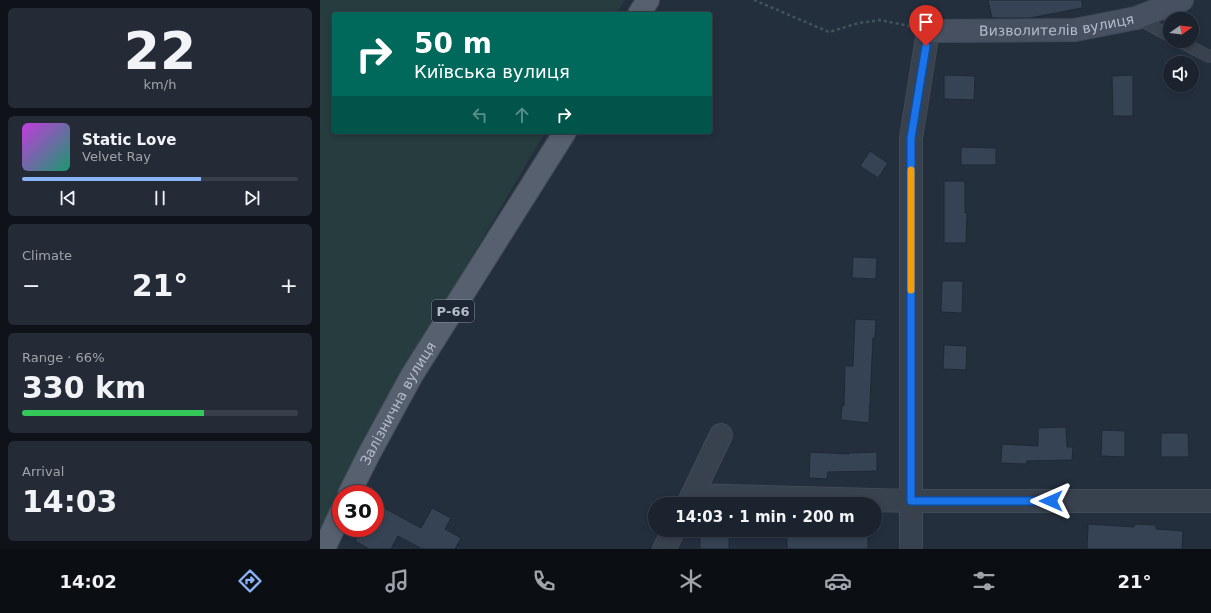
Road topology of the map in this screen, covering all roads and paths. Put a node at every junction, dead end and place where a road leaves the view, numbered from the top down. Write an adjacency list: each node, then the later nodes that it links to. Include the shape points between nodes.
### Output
1 (648, 0): 4 (main road)
2 (754, 0): 6 (path, via 829,32 880,20)
3 (1182, 0): 5 (street, Визволителів вулиця)
4 (640, 12)
5 (1136, 18): 6 (street, Визволителів вулиця, via 1075,30); 7 (lane)
6 (928, 31): 15 (street, via 911,138)
7 (1163, 32)
8 (1193, 48): 9 (lane)
9 (1211, 56)
10 (564, 134): 12 (main road, Залізнична вулиця / Р-66, via 412,376)
11 (721, 435): 13 (street)
12 (354, 485)
13 (691, 497)
14 (882, 501): 15 (street)
15 (911, 501): 16 (street); 21 (street)
16 (1211, 501)
17 (332, 532): 19 (main road)
18 (670, 537): 20 (street)
19 (324, 549)
20 (664, 549)
21 (911, 549)

